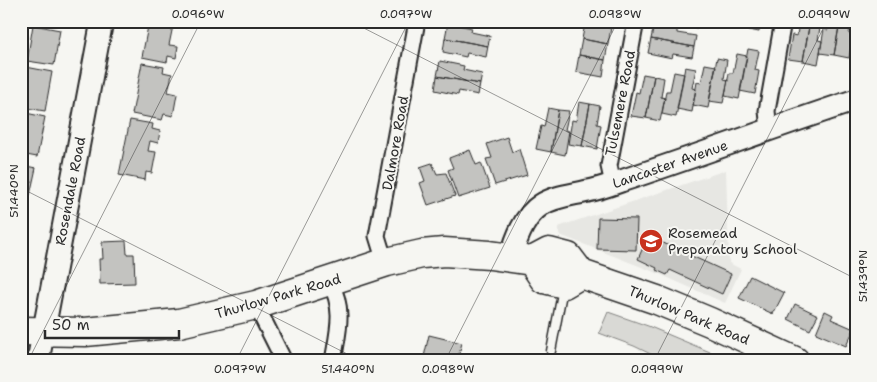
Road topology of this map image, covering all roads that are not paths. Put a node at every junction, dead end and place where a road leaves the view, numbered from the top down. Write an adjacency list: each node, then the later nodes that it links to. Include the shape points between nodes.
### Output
1 (102, 21): 13 (street, Rosendale Road)
2 (417, 21): 9 (street, Dalmore Road, via 377,236)
3 (636, 21): 7 (street, Tulsemere Road, via 609,166)
4 (784, 21): 6 (street, via 767,111)
5 (856, 100): 6 (street, Lancaster Avenue)
6 (768, 129): 7 (street, Lancaster Avenue)
7 (613, 184): 8 (street, Lancaster Avenue, via 556,198 540,206 520,232)
8 (522, 259): 9 (highway, Thurlow Park Road, via 444,252); 10 (highway, Thurlow Park Road, via 544,279)
9 (387, 262): 11 (highway, Thurlow Park Road)
10 (572, 279): 14 (lane); 15 (highway, Thurlow Park Road, via 657,300)
11 (330, 282): 12 (highway, Thurlow Park Road); 18 (street, via 337,298 340,319)
12 (256, 305): 13 (highway, Thurlow Park Road, via 179,322 85,332); 17 (street)
13 (32, 331): 16 (street, Rosendale Road)
14 (551, 351)
15 (750, 352): 19 (highway, Thurlow Park Road)
16 (38, 361)
17 (284, 361)
18 (333, 361)
19 (795, 361)

